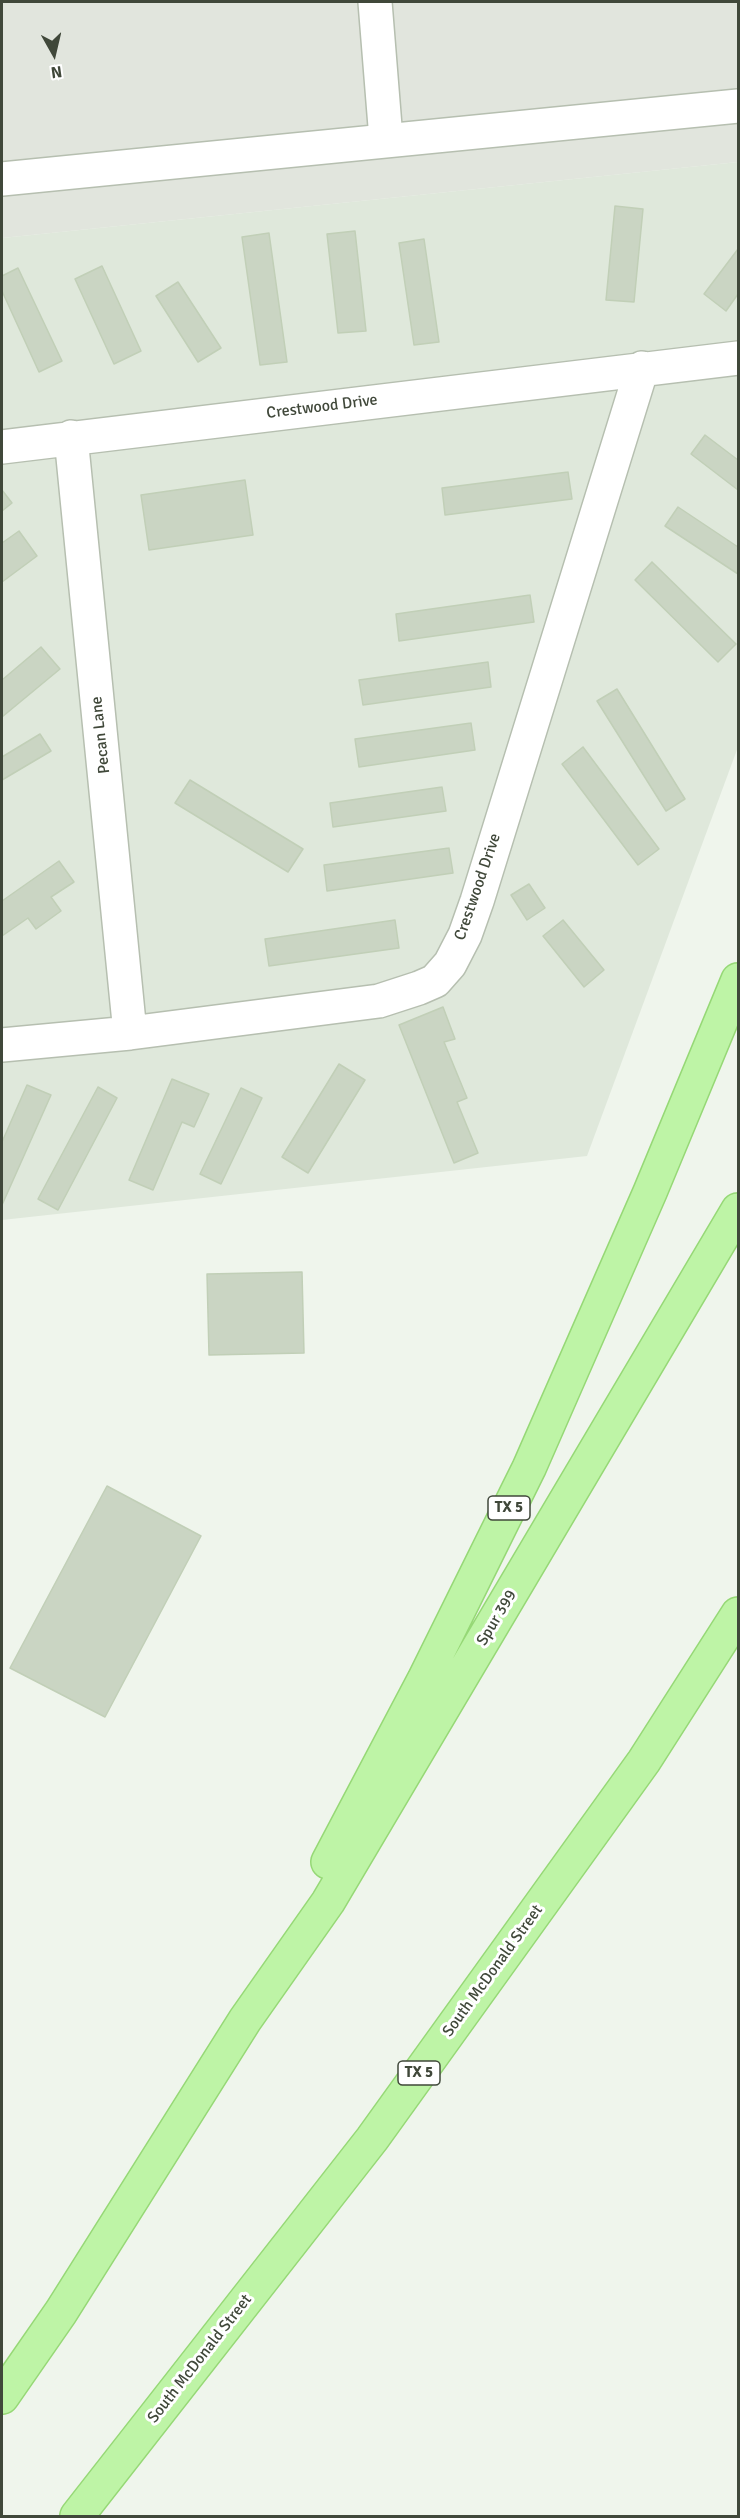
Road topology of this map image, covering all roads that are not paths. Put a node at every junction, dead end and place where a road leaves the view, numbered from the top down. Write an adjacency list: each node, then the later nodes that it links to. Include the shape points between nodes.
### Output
1 (375, 2): 3 (lane)
2 (738, 106): 3 (lane)
3 (386, 139): 4 (lane)
4 (2, 179)
5 (738, 358): 6 (lane, Crestwood Drive)
6 (642, 368): 7 (lane, Crestwood Drive); 10 (lane, Crestwood Drive, via 477,901 450,964 435,981 379,1001)
7 (71, 437): 8 (lane, Crestwood Drive); 10 (lane, Pecan Lane)
8 (2, 447)
9 (738, 980): 14 (main road, TX 5, via 646,1203 529,1468 424,1680)
10 (130, 1033): 11 (lane, Crestwood Drive)
11 (2, 1045)
12 (738, 1210): 14 (main road, Spur 399, via 328,1902)
13 (738, 1614): 16 (main road, South McDonald Street / TX 5, via 645,1761 372,2139)
14 (245, 2020): 15 (main road, TX 5, via 61,2312)
15 (2, 2397)
16 (77, 2517)

